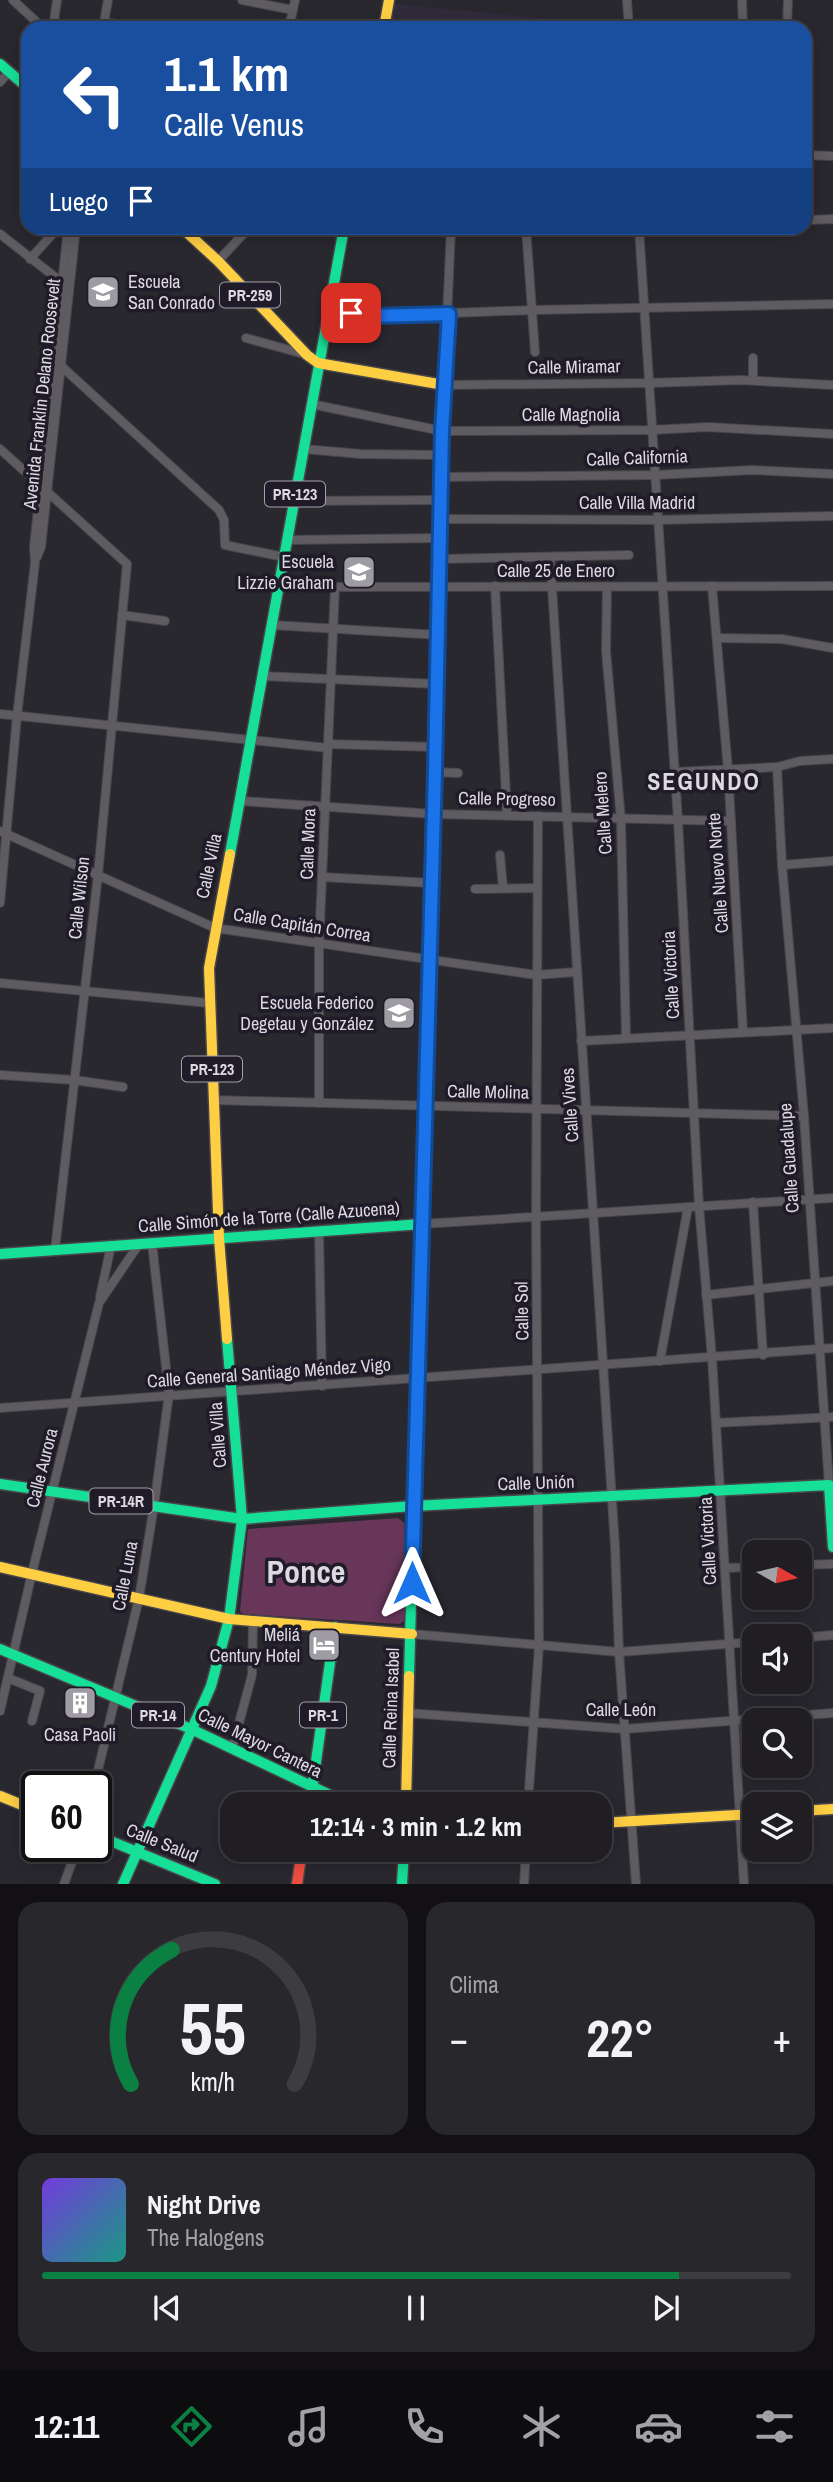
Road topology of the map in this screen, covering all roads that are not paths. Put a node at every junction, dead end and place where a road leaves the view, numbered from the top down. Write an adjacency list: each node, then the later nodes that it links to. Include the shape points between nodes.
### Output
1 (57, 0): 12 (street)
2 (108, 0): 13 (street)
3 (242, 0): 10 (street)
4 (295, 0): 10 (street)
5 (389, 0): 15 (main road)
6 (627, 0): 16 (street)
7 (742, 0): 17 (street)
8 (788, 0): 18 (street)
9 (15, 1): 11 (street)
10 (293, 10): 14 (street)
11 (36, 21)
12 (53, 21)
13 (105, 21)
14 (291, 21)
15 (385, 21)
16 (628, 21)
17 (743, 21)
18 (787, 21)
19 (0, 64): 20 (main road)
20 (9, 72): 21 (street); 22 (main road)
21 (0, 82)
22 (21, 82)
23 (812, 155): 24 (street)
24 (833, 156)
25 (833, 219): 26 (street)
26 (812, 220)
27 (0, 234): 37 (street)
28 (52, 235): 37 (street)
29 (68, 235): 39 (street, Avenida Franklin Delano Roosevelt)
30 (75, 235): 39 (street, Avenida Franklin Delano Roosevelt)
31 (190, 235): 38 (main road, PR-259)
32 (242, 235): 38 (street)
33 (343, 235): 42 (main road, Calle Villa / PR-123)
34 (451, 235): 44 (street, Calle Reina Isabel)
35 (527, 235): 43 (street)
36 (639, 235): 41 (street, Calle Victoria)
37 (30, 259): 39 (street)
38 (218, 261): 47 (main road, PR-259)
39 (66, 284): 50 (street, Avenida Franklin Delano Roosevelt)
40 (833, 304): 41 (street)
41 (644, 308): 43 (street); 52 (street, Calle Victoria)
42 (329, 310): 44 (street, via 373,316); 49 (main road, Calle Villa / PR-123)
43 (533, 310): 44 (street); 46 (street)
44 (449, 314): 53 (street, Calle Reina Isabel)
45 (246, 338): 47 (street)
46 (535, 352)
47 (307, 355): 49 (main road, PR-259)
48 (753, 358): 51 (street)
49 (318, 363): 53 (main road, Calle Miramar); 55 (main road, Calle Villa / PR-123)
50 (58, 364): 65 (street, Avenida Franklin Delano Roosevelt); 74 (street, via 219,510 225,545)
51 (753, 380): 52 (street, Calle Miramar); 54 (street, Calle Miramar)
52 (649, 383): 53 (street, Calle Miramar); 56 (street, Calle Victoria)
53 (444, 385): 57 (main road, Calle Reina Isabel)
54 (833, 385)
55 (311, 404): 57 (street, Calle Magnolia); 60 (main road, Calle Villa / PR-123)
56 (651, 430): 57 (street, Calle Magnolia); 58 (street, Calle Magnolia, via 708,427); 63 (street, Calle Victoria)
57 (442, 431): 61 (main road, Calle Reina Isabel)
58 (833, 434)
59 (0, 449): 65 (street)
60 (304, 449): 61 (street); 67 (main road, Calle Villa / PR-123)
61 (442, 455): 64 (main road, Calle Reina Isabel)
62 (833, 474): 63 (street, Calle California, via 753,470)
63 (655, 475): 64 (street, Calle California); 70 (street, Calle Victoria)
64 (442, 477): 66 (main road, Calle Reina Isabel)
65 (44, 488): 86 (street, Calle Wilson, via 127,564); 97 (street, Avenida Franklin Delano Roosevelt)
66 (441, 500): 67 (street); 69 (main road, Calle Reina Isabel)
67 (294, 501): 72 (main road, Calle Villa / PR-123)
68 (833, 516): 70 (street, Calle Villa Madrid)
69 (441, 519): 70 (street, Calle Villa Madrid); 71 (main road, Calle Reina Isabel)
70 (658, 520): 85 (street, Calle Victoria)
71 (440, 538): 72 (street); 76 (main road, Calle Reina Isabel)
72 (287, 540): 74 (main road, Calle Villa / PR-123)
73 (629, 555): 75 (street)
74 (284, 557): 77 (main road, Calle Villa / PR-123)
75 (550, 557): 76 (street); 79 (street, Calle Vives)
76 (440, 559): 83 (main road, Calle Reina Isabel)
77 (279, 584): 82 (street, Calle 25 de Enero); 88 (main road, Calle Villa / PR-123)
78 (495, 586): 79 (street, Calle 25 de Enero); 83 (street, Calle 25 de Enero); 111 (street)
79 (550, 586): 84 (street, Calle 25 de Enero); 113 (street, Calle Vives)
80 (712, 586): 81 (street, Calle 25 de Enero); 85 (street, Calle 25 de Enero); 91 (street, Calle Nuevo Norte)
81 (833, 586)
82 (335, 587): 83 (street, Calle 25 de Enero); 89 (street, Calle Mora)
83 (440, 587): 90 (main road, Calle Reina Isabel)
84 (607, 587): 85 (street, Calle 25 de Enero); 114 (street, Calle Melero, via 606,651)
85 (663, 587): 106 (street, Calle Victoria)
86 (122, 615): 87 (street); 98 (street, Calle Wilson)
87 (165, 621)
88 (272, 625): 89 (street); 93 (main road, Calle Villa / PR-123)
89 (334, 630): 90 (street); 94 (street, Calle Mora)
90 (439, 635): 95 (main road, Calle Reina Isabel)
91 (717, 638): 92 (street, via 782,639); 104 (street, Calle Nuevo Norte)
92 (833, 648)
93 (262, 676): 94 (street); 99 (main road, Calle Villa / PR-123)
94 (331, 681): 95 (street); 100 (street, Calle Mora)
95 (437, 684): 101 (main road, Calle Reina Isabel)
96 (0, 714): 97 (street)
97 (17, 716): 98 (street); 117 (street, Avenida Franklin Delano Roosevelt)
98 (110, 726): 99 (street); 121 (street, Calle Wilson)
99 (252, 740): 100 (street); 108 (main road, Calle Villa / PR-123)
100 (328, 746): 101 (street); 109 (street, Calle Mora)
101 (435, 747): 105 (main road, Calle Reina Isabel)
102 (833, 759): 103 (street)
103 (777, 767): 104 (street); 120 (street, Calle Guadalupe)
104 (728, 769): 106 (street); 116 (street, Calle Nuevo Norte)
105 (435, 772): 107 (street); 110 (main road, Calle Reina Isabel)
106 (675, 772): 115 (street, Calle Victoria)
107 (458, 773)
108 (241, 801): 109 (street, Calle Progreso); 128 (main road, Calle Villa / PR-123)
109 (325, 807): 110 (street, Calle Progreso); 122 (street, Calle Mora)
110 (434, 814): 111 (street, Calle Progreso); 123 (main road, Calle Reina Isabel)
111 (507, 814): 112 (street, Calle Progreso)
112 (538, 816): 113 (street, Calle Progreso); 125 (street, Calle Sol)
113 (568, 816): 114 (street, Calle Progreso); 131 (street, Calle Vives)
114 (621, 820): 115 (street, Calle Progreso); 140 (street, Calle Melero)
115 (678, 821): 116 (street, Calle Progreso); 139 (street, Calle Victoria)
116 (731, 821): 138 (street, Calle Nuevo Norte)
117 (4, 833): 121 (street, Calle Capitán Correa); 127 (street, Avenida Franklin Delano Roosevelt)
118 (500, 855): 124 (street)
119 (833, 861): 120 (street)
120 (782, 865): 137 (street, Calle Guadalupe)
121 (98, 875): 128 (street, Calle Capitán Correa); 134 (street, Calle Wilson)
122 (322, 877): 123 (street); 129 (street, Calle Mora)
123 (431, 883): 130 (main road, Calle Reina Isabel)
124 (503, 888): 125 (street); 126 (street)
125 (537, 888): 132 (street, Calle Sol)
126 (475, 889)
127 (0, 903)
128 (215, 928): 129 (street, Calle Capitán Correa); 135 (main road, Calle Villa / PR-123)
129 (319, 944): 130 (street, Calle Capitán Correa); 146 (street, Calle Mora)
130 (430, 961): 132 (street, Calle Capitán Correa); 147 (main road, Calle Reina Isabel)
131 (576, 972): 132 (street, Calle Capitán Correa); 141 (street, Calle Vives)
132 (536, 975): 148 (street, Calle Sol)
133 (0, 983): 134 (street)
134 (85, 991): 135 (street); 143 (street, Calle Wilson)
135 (209, 1003): 145 (main road, Calle Villa / PR-123)
136 (833, 1028): 137 (street)
137 (796, 1029): 138 (street); 151 (street, Calle Guadalupe)
138 (743, 1032): 139 (street)
139 (691, 1035): 140 (street); 150 (street, Calle Victoria)
140 (626, 1038): 141 (street)
141 (581, 1041): 149 (street, Calle Vives)
142 (0, 1075): 143 (street)
143 (74, 1080): 144 (street); 165 (street, Calle Wilson)
144 (123, 1087)
145 (214, 1100): 146 (street, Calle Molina); 161 (main road, Calle Villa / PR-123)
146 (319, 1103): 147 (street, Calle Molina)
147 (425, 1107): 148 (street, Calle Molina); 159 (main road, Calle Reina Isabel)
148 (537, 1108): 149 (street, Calle Molina); 158 (street, Calle Sol)
149 (587, 1111): 150 (street, Calle Molina); 157 (street, Calle Vives)
150 (695, 1114): 151 (street, Calle Molina); 155 (street, Calle Victoria)
151 (804, 1116): 152 (street, Calle Guadalupe)
152 (810, 1198): 153 (street, Calle Simón de la Torre (Calle Azucena)); 154 (street, Calle Simón de la Torre (Calle Azucena)); 168 (street, Calle Guadalupe)
153 (833, 1198)
154 (753, 1202): 155 (street, Calle Simón de la Torre (Calle Azucena)); 169 (street)
155 (699, 1206): 156 (street, Calle Simón de la Torre (Calle Azucena)); 170 (street, Calle Victoria)
156 (688, 1207): 157 (street, Calle Simón de la Torre (Calle Azucena)); 176 (street)
157 (592, 1213): 158 (street, Calle Simón de la Torre (Calle Azucena)); 177 (street, Calle Vives)
158 (536, 1217): 159 (street, Calle Simón de la Torre (Calle Azucena)); 178 (street, Calle Sol)
159 (422, 1224): 160 (main road, Calle Simón de la Torre (Calle Azucena)); 179 (main road, Calle Reina Isabel)
160 (319, 1231): 161 (main road, Calle Simón de la Torre (Calle Azucena)); 180 (street)
161 (219, 1238): 162 (main road, Calle Simón de la Torre (Calle Azucena)); 181 (main road, Calle Villa / PR-123)
162 (152, 1243): 163 (main road, Calle Simón de la Torre (Calle Azucena)); 182 (street, Calle Luna)
163 (139, 1244): 164 (main road, Calle Simón de la Torre (Calle Azucena)); 171 (street, Calle Aurora)
164 (111, 1245): 165 (main road, Calle Simón de la Torre (Calle Azucena)); 171 (street)
165 (55, 1250): 166 (main road, Calle Simón de la Torre (Calle Azucena))
166 (0, 1254)
167 (833, 1281): 168 (street)
168 (815, 1282): 169 (street); 173 (street, Calle Guadalupe)
169 (758, 1288): 170 (street); 174 (street)
170 (706, 1295): 175 (street, Calle Victoria)
171 (99, 1303): 183 (street, Calle Aurora)
172 (833, 1348): 173 (street, Calle General Santiago Méndez Vigo)
173 (820, 1349): 174 (street, Calle General Santiago Méndez Vigo); 185 (street, Calle Guadalupe)
174 (763, 1355): 175 (street, Calle General Santiago Méndez Vigo)
175 (712, 1358): 176 (street, Calle General Santiago Méndez Vigo); 186 (street, Calle Victoria)
176 (660, 1361): 177 (street, Calle General Santiago Méndez Vigo)
177 (603, 1366): 178 (street, Calle General Santiago Méndez Vigo); 191 (street, Calle Vives)
178 (538, 1369): 179 (street, Calle General Santiago Méndez Vigo); 192 (street, Calle Sol)
179 (417, 1380): 180 (street, Calle General Santiago Méndez Vigo); 194 (main road, Calle Reina Isabel)
180 (322, 1386): 181 (street, Calle General Santiago Méndez Vigo)
181 (232, 1391): 182 (street, Calle General Santiago Méndez Vigo); 195 (main road, Calle Villa / PR-123)
182 (169, 1395): 183 (street, Calle General Santiago Méndez Vigo); 193 (street, Calle Luna)
183 (74, 1403): 184 (street, Calle General Santiago Méndez Vigo); 189 (street, Calle Aurora)
184 (0, 1408)
185 (829, 1417): 186 (street); 188 (street, Calle Guadalupe)
186 (716, 1423): 190 (street, Calle Victoria)
187 (0, 1484): 189 (main road, PR-14R)
188 (831, 1485): 190 (main road, Calle Unión / PR-14R); 196 (main road, Calle Guadalupe)
189 (53, 1491): 193 (main road, PR-14R); 202 (street, Calle Aurora)
190 (721, 1491): 191 (main road, Calle Unión / PR-14R); 201 (street, Calle Victoria)
191 (612, 1498): 192 (main road, Calle Unión / PR-14R); 214 (street, Calle Vives)
192 (538, 1500): 194 (main road, Calle Unión / PR-14R); 212 (street, Calle Sol)
193 (154, 1506): 195 (main road, PR-14R); 203 (street, Calle Luna)
194 (413, 1506): 195 (main road, Calle Unión / PR-14R); 207 (main road, Calle Reina Isabel)
195 (242, 1519): 204 (main road, Calle Villa)
196 (833, 1547)
197 (833, 1564): 198 (street)
198 (812, 1565)
199 (0, 1567): 202 (main road)
200 (742, 1567): 201 (street)
201 (725, 1568): 211 (street, Calle Victoria)
202 (32, 1573): 203 (main road); 215 (street, Calle Aurora)
203 (139, 1598): 204 (main road); 217 (street, Calle Luna)
204 (229, 1619): 205 (main road); 224 (main road, Calle Villa, via 211,1686)
205 (253, 1620): 206 (main road); 226 (street, via 251,1675)
206 (335, 1626): 207 (main road); 228 (main road, PR-1)
207 (412, 1634): 212 (street); 219 (main road, Calle Reina Isabel)
208 (833, 1635): 209 (street)
209 (812, 1637)
210 (742, 1644): 211 (street)
211 (730, 1645): 214 (street); 222 (street, Calle Victoria)
212 (539, 1646): 214 (street); 223 (street, Calle Sol)
213 (0, 1650): 215 (main road, Calle Mayor Cantera / PR-14)
214 (619, 1652): 225 (street, Calle Vives)
215 (12, 1655): 216 (street, Calle Aurora); 217 (main road, Calle Mayor Cantera / PR-14)
216 (8, 1678): 218 (street, Calle Aurora); 221 (street, via 40,1691)
217 (114, 1696): 224 (main road, Calle Mayor Cantera / PR-14); 227 (street, Calle Luna)
218 (0, 1711)
219 (408, 1713): 223 (street, Calle León); 231 (main road, Calle Reina Isabel)
220 (833, 1713): 222 (street, Calle León)
221 (32, 1721)
222 (734, 1721): 225 (street, Calle León); 237 (street, Calle Victoria)
223 (533, 1722): 225 (street, Calle León); 232 (street, Calle Sol)
224 (191, 1729): 226 (main road, Calle Mayor Cantera / PR-14); 241 (main road, Calle Villa)
225 (625, 1729): 238 (street, Calle Vives)
226 (232, 1749): 228 (main road, Calle Mayor Cantera / PR-14)
227 (97, 1771)
228 (312, 1788): 229 (main road, PR-1); 230 (main road, Calle Mayor Cantera / PR-14)
229 (312, 1792)
230 (321, 1792)
231 (406, 1792)
232 (529, 1792)
233 (0, 1796): 234 (main road)
234 (21, 1805)
235 (833, 1809): 236 (main road)
236 (812, 1810)
237 (740, 1815): 238 (main road); 253 (street, Calle Victoria)
238 (632, 1822): 239 (main road); 252 (street, Calle Vives)
239 (612, 1823)
240 (112, 1842): 241 (main road, Calle Salud)
241 (137, 1852): 247 (main road, Calle Villa); 248 (main road, Calle Salud)
242 (72, 1862): 246 (street)
243 (300, 1862): 249 (main road)
244 (403, 1862): 250 (main road)
245 (525, 1862): 251 (street)
246 (64, 1884)
247 (123, 1884)
248 (215, 1884)
249 (297, 1884)
250 (402, 1884)
251 (524, 1884)
252 (636, 1884)
253 (744, 1884)

